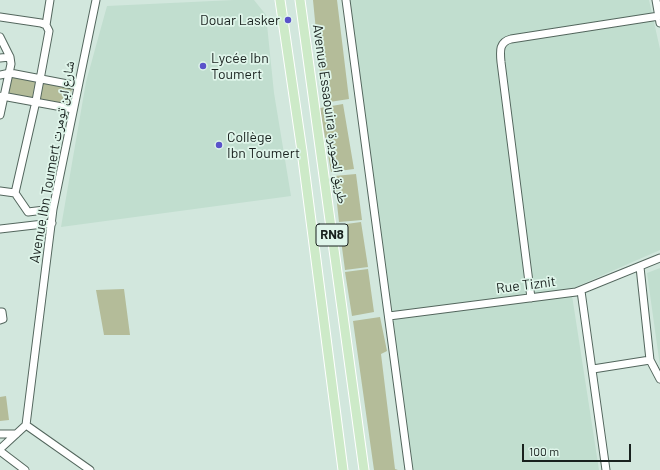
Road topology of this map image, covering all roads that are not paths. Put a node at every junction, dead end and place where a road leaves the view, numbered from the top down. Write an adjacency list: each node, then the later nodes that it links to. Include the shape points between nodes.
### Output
1 (50, 0): 9 (street)
2 (96, 0): 16 (street, Avenue Ibn Toumert شارع ابن تومرت)
3 (280, 0): 42 (main road, RN8)
4 (300, 0): 43 (main road, Avenue Essaouira طريق الصويرة / RN8)
5 (346, 0): 31 (street)
6 (656, 0): 8 (street)
7 (0, 16): 9 (street)
8 (659, 20): 29 (street, via 511,39 506,40 501,46)
9 (46, 25): 15 (street, via 49,31)
10 (0, 39): 11 (street)
11 (10, 57): 12 (street); 13 (street)
12 (0, 58)
13 (10, 73): 14 (street); 15 (street); 17 (street)
14 (0, 75)
15 (40, 79): 16 (street); 18 (street)
16 (78, 86): 19 (street, Avenue Ibn Toumert شارع ابن تومرت)
17 (3, 96): 18 (street); 20 (street)
18 (36, 101): 19 (street); 22 (street)
19 (73, 109): 23 (street, Avenue Ibn Toumert شارع ابن تومرت)
20 (0, 115)
21 (0, 191): 22 (street)
22 (15, 193): 23 (street, via 28,212)
23 (54, 209): 24 (street, Avenue Ibn Toumert شارع ابن تومرت)
24 (52, 223): 25 (street); 36 (street, Avenue Ibn Toumert شارع ابن تومرت)
25 (0, 229)
26 (660, 258): 27 (street, Rue Tiznit)
27 (640, 267): 28 (street, Rue Tiznit); 33 (street)
28 (581, 291): 29 (street, Rue Tiznit); 34 (street)
29 (531, 298): 31 (street, Rue Tiznit)
30 (0, 312): 32 (street, via 3,319)
31 (389, 316): 44 (street)
32 (0, 320)
33 (650, 360): 34 (street); 35 (street)
34 (592, 369): 45 (street)
35 (660, 379)
36 (26, 425): 38 (street); 41 (street)
37 (0, 434): 38 (street)
38 (16, 434): 39 (street)
39 (0, 450): 40 (street)
40 (25, 470)
41 (90, 470)
42 (343, 470)
43 (364, 470)
44 (409, 470)
45 (606, 470)

